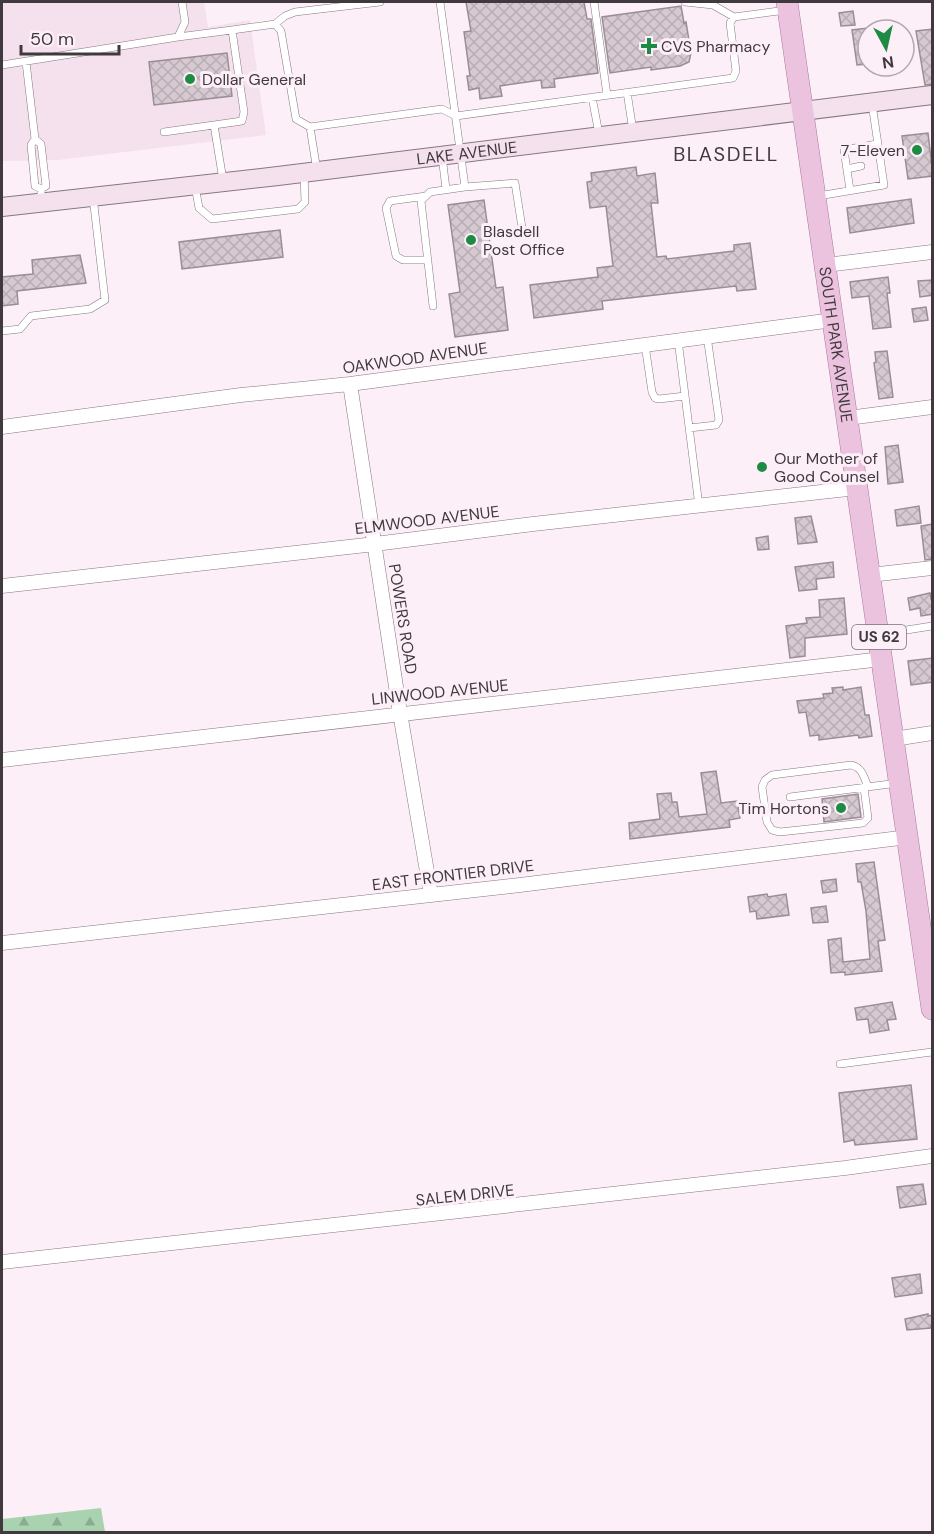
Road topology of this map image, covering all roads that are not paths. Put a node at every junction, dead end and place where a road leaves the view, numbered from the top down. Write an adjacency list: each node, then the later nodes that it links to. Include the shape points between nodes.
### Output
1 (182, 2): 10 (lane, via 185,22)
2 (380, 2): 8 (lane, via 296,12)
3 (440, 2): 19 (lane)
4 (594, 2): 14 (lane)
5 (685, 2): 7 (lane, via 713,5)
6 (788, 6): 7 (lane); 18 (main road, SOUTH PARK AVENUE / US 62)
7 (734, 17): 13 (lane, via 730,23 736,71 733,78)
8 (275, 24): 9 (lane); 21 (lane, via 281,31 296,119)
9 (232, 30): 10 (lane); 20 (lane, via 244,112 242,121)
10 (178, 37): 11 (lane)
11 (26, 62): 12 (lane); 36 (lane, via 35,139 31,145 35,186)
12 (2, 65)
13 (627, 92): 14 (lane); 23 (lane)
14 (607, 95): 16 (lane)
15 (933, 95): 17 (street, LAKE AVENUE)
16 (592, 97): 19 (lane); 24 (lane)
17 (872, 103): 18 (street, LAKE AVENUE); 25 (lane)
18 (803, 112): 23 (street, LAKE AVENUE); 38 (main road, SOUTH PARK AVENUE / US 62)
19 (456, 116): 21 (lane, via 441,109); 26 (lane)
20 (214, 125): 22 (lane); 31 (lane)
21 (310, 127): 30 (lane)
22 (164, 132)
23 (633, 133): 24 (street, LAKE AVENUE)
24 (599, 137): 26 (street, LAKE AVENUE)
25 (877, 144): 29 (lane, via 844,150); 35 (lane, via 884,185)
26 (462, 153): 27 (street, LAKE AVENUE); 33 (lane)
27 (442, 156): 30 (street, LAKE AVENUE); 34 (lane)
28 (861, 166): 29 (lane)
29 (847, 169): 35 (lane)
30 (310, 172): 31 (street, LAKE AVENUE); 32 (lane, via 305,202 298,209 212,219 200,208)
31 (223, 183): 32 (street, LAKE AVENUE)
32 (195, 186): 39 (street, LAKE AVENUE)
33 (465, 187): 34 (lane); 41 (lane, via 515,183)
34 (446, 189): 37 (lane)
35 (850, 190): 38 (lane)
36 (41, 196): 39 (street, LAKE AVENUE); 40 (street, LAKE AVENUE)
37 (426, 196): 43 (lane, via 421,201); 43 (lane, via 390,201 386,208 396,256 403,260)
38 (816, 196): 44 (main road, SOUTH PARK AVENUE / US 62)
39 (93, 197): 47 (lane, via 105,300 90,309 31,316 20,329)
40 (2, 207)
41 (523, 234)
42 (933, 252): 44 (street)
43 (428, 260): 45 (lane)
44 (826, 265): 46 (main road, SOUTH PARK AVENUE / US 62)
45 (433, 306)
46 (833, 320): 48 (street, OAKWOOD AVENUE); 54 (main road, SOUTH PARK AVENUE / US 62)
47 (2, 331)
48 (707, 336): 49 (street, OAKWOOD AVENUE); 56 (lane, via 719,420 716,425)
49 (678, 340): 50 (street, OAKWOOD AVENUE); 52 (lane)
50 (645, 344): 51 (street, OAKWOOD AVENUE); 52 (lane, via 655,398)
51 (350, 384): 55 (street, OAKWOOD AVENUE); 59 (street, POWERS ROAD)
52 (685, 396): 56 (lane)
53 (933, 407): 54 (street)
54 (848, 418): 57 (main road, SOUTH PARK AVENUE / US 62)
55 (2, 427)
56 (689, 428): 58 (lane)
57 (858, 489): 58 (street, ELMWOOD AVENUE); 61 (main road, SOUTH PARK AVENUE / US 62)
58 (699, 506): 59 (street, ELMWOOD AVENUE)
59 (375, 544): 62 (street, ELMWOOD AVENUE); 66 (street, POWERS ROAD)
60 (933, 568): 61 (street)
61 (870, 575): 64 (main road, SOUTH PARK AVENUE / US 62)
62 (2, 586)
63 (933, 626): 64 (lane)
64 (879, 634): 65 (main road, SOUTH PARK AVENUE / US 62)
65 (882, 659): 66 (street, LINWOOD AVENUE); 68 (main road, SOUTH PARK AVENUE / US 62)
66 (400, 713): 69 (street, LINWOOD AVENUE); 74 (street, POWERS ROAD)
67 (933, 733): 68 (street)
68 (894, 739): 70 (main road, SOUTH PARK AVENUE / US 62)
69 (2, 760)
70 (900, 783): 71 (lane); 73 (main road, SOUTH PARK AVENUE / US 62)
71 (866, 788): 71 (lane, via 863,774 857,766 850,765 772,775 762,787 766,822 772,830 780,832 863,823 868,818); 72 (lane)
72 (790, 797)
73 (908, 837): 74 (street, EAST FRONTIER DRIVE); 76 (main road, SOUTH PARK AVENUE / US 62)
74 (431, 895): 75 (street, EAST FRONTIER DRIVE)
75 (2, 943)
76 (929, 964): 77 (main road, SOUTH PARK AVENUE / US 62)
77 (933, 1009)
78 (933, 1052): 79 (lane)
79 (840, 1064)
80 (933, 1156): 81 (street, SALEM DRIVE)
81 (2, 1262)

